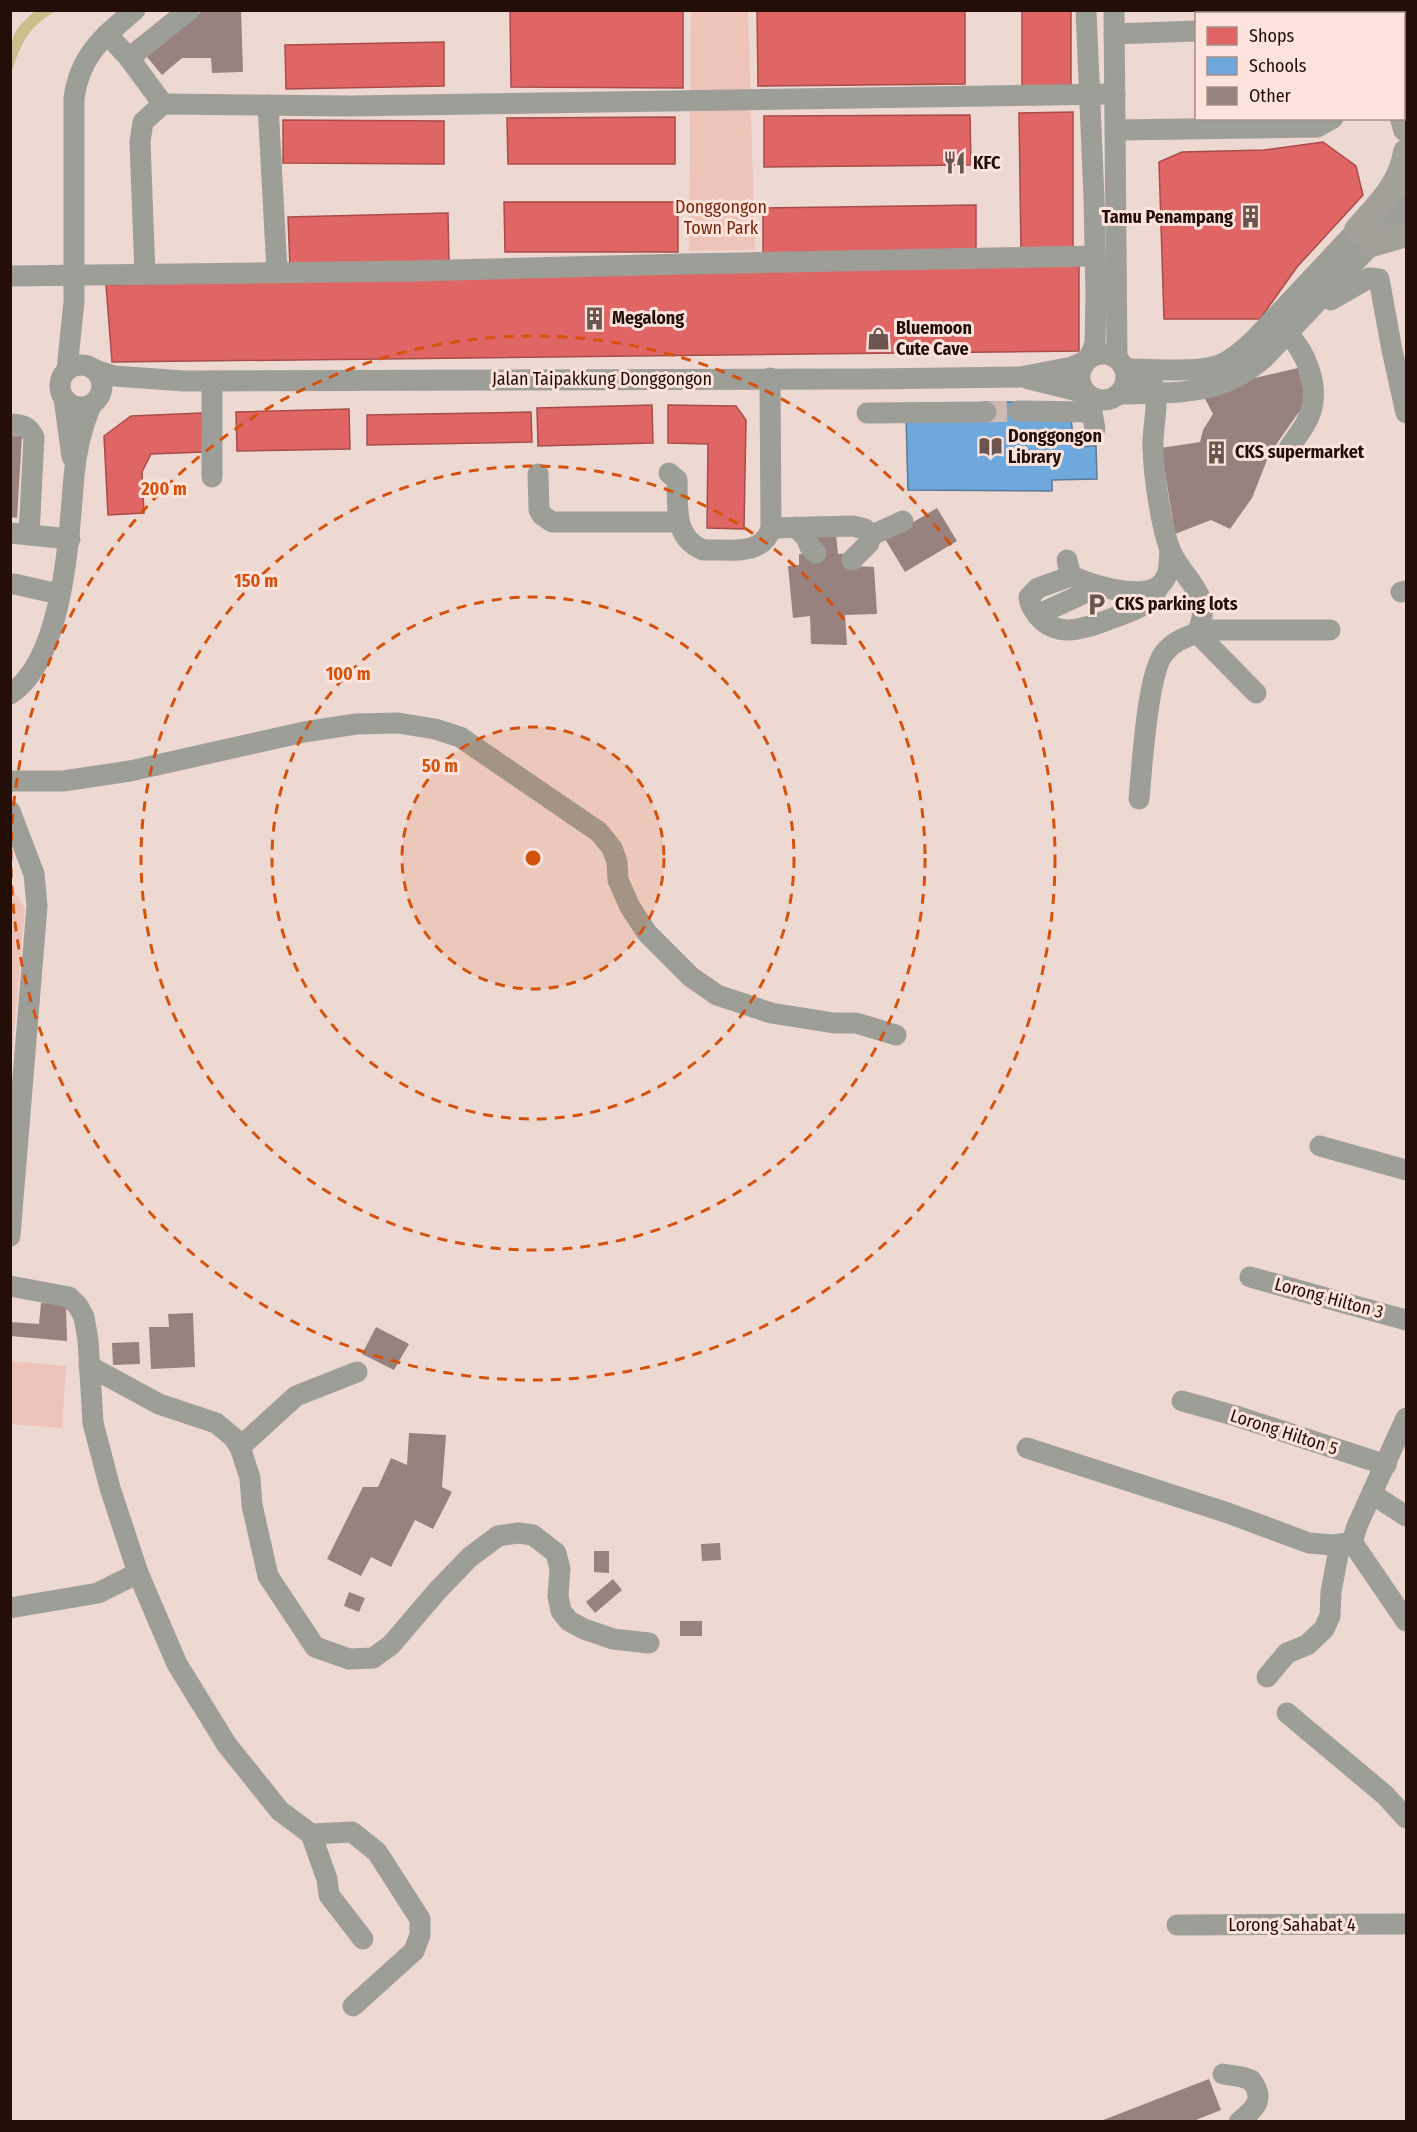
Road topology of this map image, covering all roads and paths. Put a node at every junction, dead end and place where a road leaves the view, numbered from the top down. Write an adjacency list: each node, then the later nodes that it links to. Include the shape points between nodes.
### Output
1 (135, 10): 6 (street)
2 (189, 10): 8 (street)
3 (1086, 10): 9 (street)
4 (1114, 10): 7 (street)
5 (1195, 31): 7 (street)
6 (107, 34): 8 (street); 22 (street, via 84,62 74,98)
7 (1114, 34): 10 (street)
8 (129, 58): 11 (street)
9 (1089, 94): 10 (street); 12 (street); 20 (street)
10 (1115, 94): 14 (street)
11 (163, 104): 12 (street); 23 (street, via 143,122 140,142)
12 (268, 105): 21 (street)
13 (1329, 120): 14 (street, via 1317,127)
14 (1116, 130): 27 (street)
15 (1407, 152): 19 (main road, via 1394,187)
16 (1407, 202): 19 (street, via 1392,205)
17 (1407, 221): 19 (street)
18 (1407, 234): 19 (main road)
19 (1364, 237): 25 (street); 27 (street, via 1254,340 1220,364 1204,368)
20 (1094, 256): 21 (street); 26 (street, via 1095,344)
21 (277, 271): 23 (street)
22 (73, 274): 23 (street); 24 (street); 28 (street)
23 (145, 274)
24 (10, 276)
25 (1291, 337): 33 (street, via 1228,381); 41 (street, via 1328,302 1369,278 1379,279); 43 (street, via 1311,374 1313,400 1311,412)
26 (1087, 359): 27 (street, Jalan Taipakkung Donggongon, via 1103,353); 29 (street, Jalan Taipakkung Donggongon, via 1072,367); 39 (street, via 1079,378)
27 (1121, 364): 33 (street, via 1153,385); 34 (street, via 1126,382)
28 (82, 369): 31 (street, Jalan Taipakkung Donggongon, via 114,376); 35 (street, via 60,381); 36 (street, via 101,380 101,392)
29 (1020, 377): 30 (street, Jalan Taipakkung Donggongon); 39 (street, Jalan Taipakkung Donggongon, via 1074,390)
30 (770, 378): 32 (street, Jalan Taipakkung Donggongon); 51 (street)
31 (184, 381): 32 (street, Jalan Taipakkung Donggongon); 36 (street, Jalan Taipakkung Donggongon, via 140,387)
32 (212, 381): 47 (street)
33 (1156, 393): 34 (street); 55 (street, via 1156,482)
34 (1119, 394): 39 (street, via 1104,400)
35 (63, 398): 36 (street, via 73,406 85,407); 46 (street)
36 (95, 401): 46 (street, via 84,422)
37 (1018, 411): 39 (street)
38 (986, 412): 40 (street)
39 (1092, 412)
40 (867, 413)
41 (1407, 413)
42 (11, 424): 52 (street, via 23,425 34,437)
43 (1289, 448)
44 (669, 473): 49 (street, via 677,480)
45 (538, 474): 49 (street, via 539,510 552,522)
46 (74, 475): 54 (street)
47 (212, 477)
48 (903, 521): 53 (street)
49 (678, 522): 51 (street, via 686,537 703,550 760,546)
50 (795, 527): 51 (street); 53 (street, via 853,526 865,529); 56 (street)
51 (771, 528)
52 (20, 534): 54 (street)
53 (870, 536): 57 (street, via 869,543)
54 (70, 539): 61 (street)
55 (1170, 549): 60 (street, via 1167,576); 64 (street, via 1201,597 1202,622)
56 (816, 553)
57 (852, 560)
58 (14, 584): 61 (street)
59 (1098, 587): 60 (street, via 1145,592); 62 (street); 62 (street, via 1069,568 1029,597)
60 (1158, 588): 62 (street, via 1149,601 1133,611 1073,631 1053,628)
61 (59, 594): 66 (street, via 46,648 29,677)
62 (1037, 615)
63 (1330, 630): 64 (street)
64 (1197, 632): 65 (street); 68 (street, via 1178,639 1163,653 1156,668)
65 (1256, 693)
66 (10, 694)
67 (10, 781): 70 (street, via 63,781 130,771 331,727 398,723 435,729 460,737 599,832 612,848 618,880 646,933 717,995 771,1013 856,1023)
68 (1139, 799)
69 (10, 811): 73 (street, via 34,874 37,906)
70 (896, 1035)
71 (1320, 1146): 72 (street)
72 (1407, 1170)
73 (10, 1236)
74 (1250, 1277): 76 (street, Lorong Hilton 3)
75 (10, 1286): 77 (street, via 69,1297 78,1306 84,1317)
76 (1407, 1320)
77 (89, 1366): 81 (street, via 159,1404 216,1423); 87 (street, via 93,1423 102,1463)
78 (357, 1372): 81 (street, via 296,1396)
79 (1182, 1401): 83 (street, Lorong Hilton 5)
80 (1407, 1418): 83 (street)
81 (240, 1447): 90 (street, via 250,1478 268,1576 315,1647 350,1659 374,1658 391,1645 470,1557 498,1536 518,1533 533,1535 556,1553 560,1569 559,1603 569,1622 613,1639)
82 (1027, 1448): 86 (street, via 1309,1543)
83 (1386, 1465): 84 (street)
84 (1372, 1494): 85 (street); 86 (street)
85 (1407, 1516)
86 (1346, 1543): 89 (street); 91 (street, via 1324,1629 1307,1646 1287,1653)
87 (138, 1573): 88 (street, via 98,1593); 94 (street, via 177,1664 227,1745 280,1811)
88 (10, 1608)
89 (1407, 1621)
90 (649, 1643)
91 (1267, 1677)
92 (1287, 1713): 93 (street)
93 (1407, 1818)
94 (311, 1834): 97 (street, via 329,1895); 98 (street, via 352,1832 376,1852 420,1919 414,1951)
95 (1407, 1924): 96 (street, Lorong Sahabat 4)
96 (1177, 1925)
97 (363, 1939)
98 (353, 2006)
99 (1223, 2074): 100 (street, via 1251,2080 1258,2094 1254,2110)
100 (1239, 2121)

